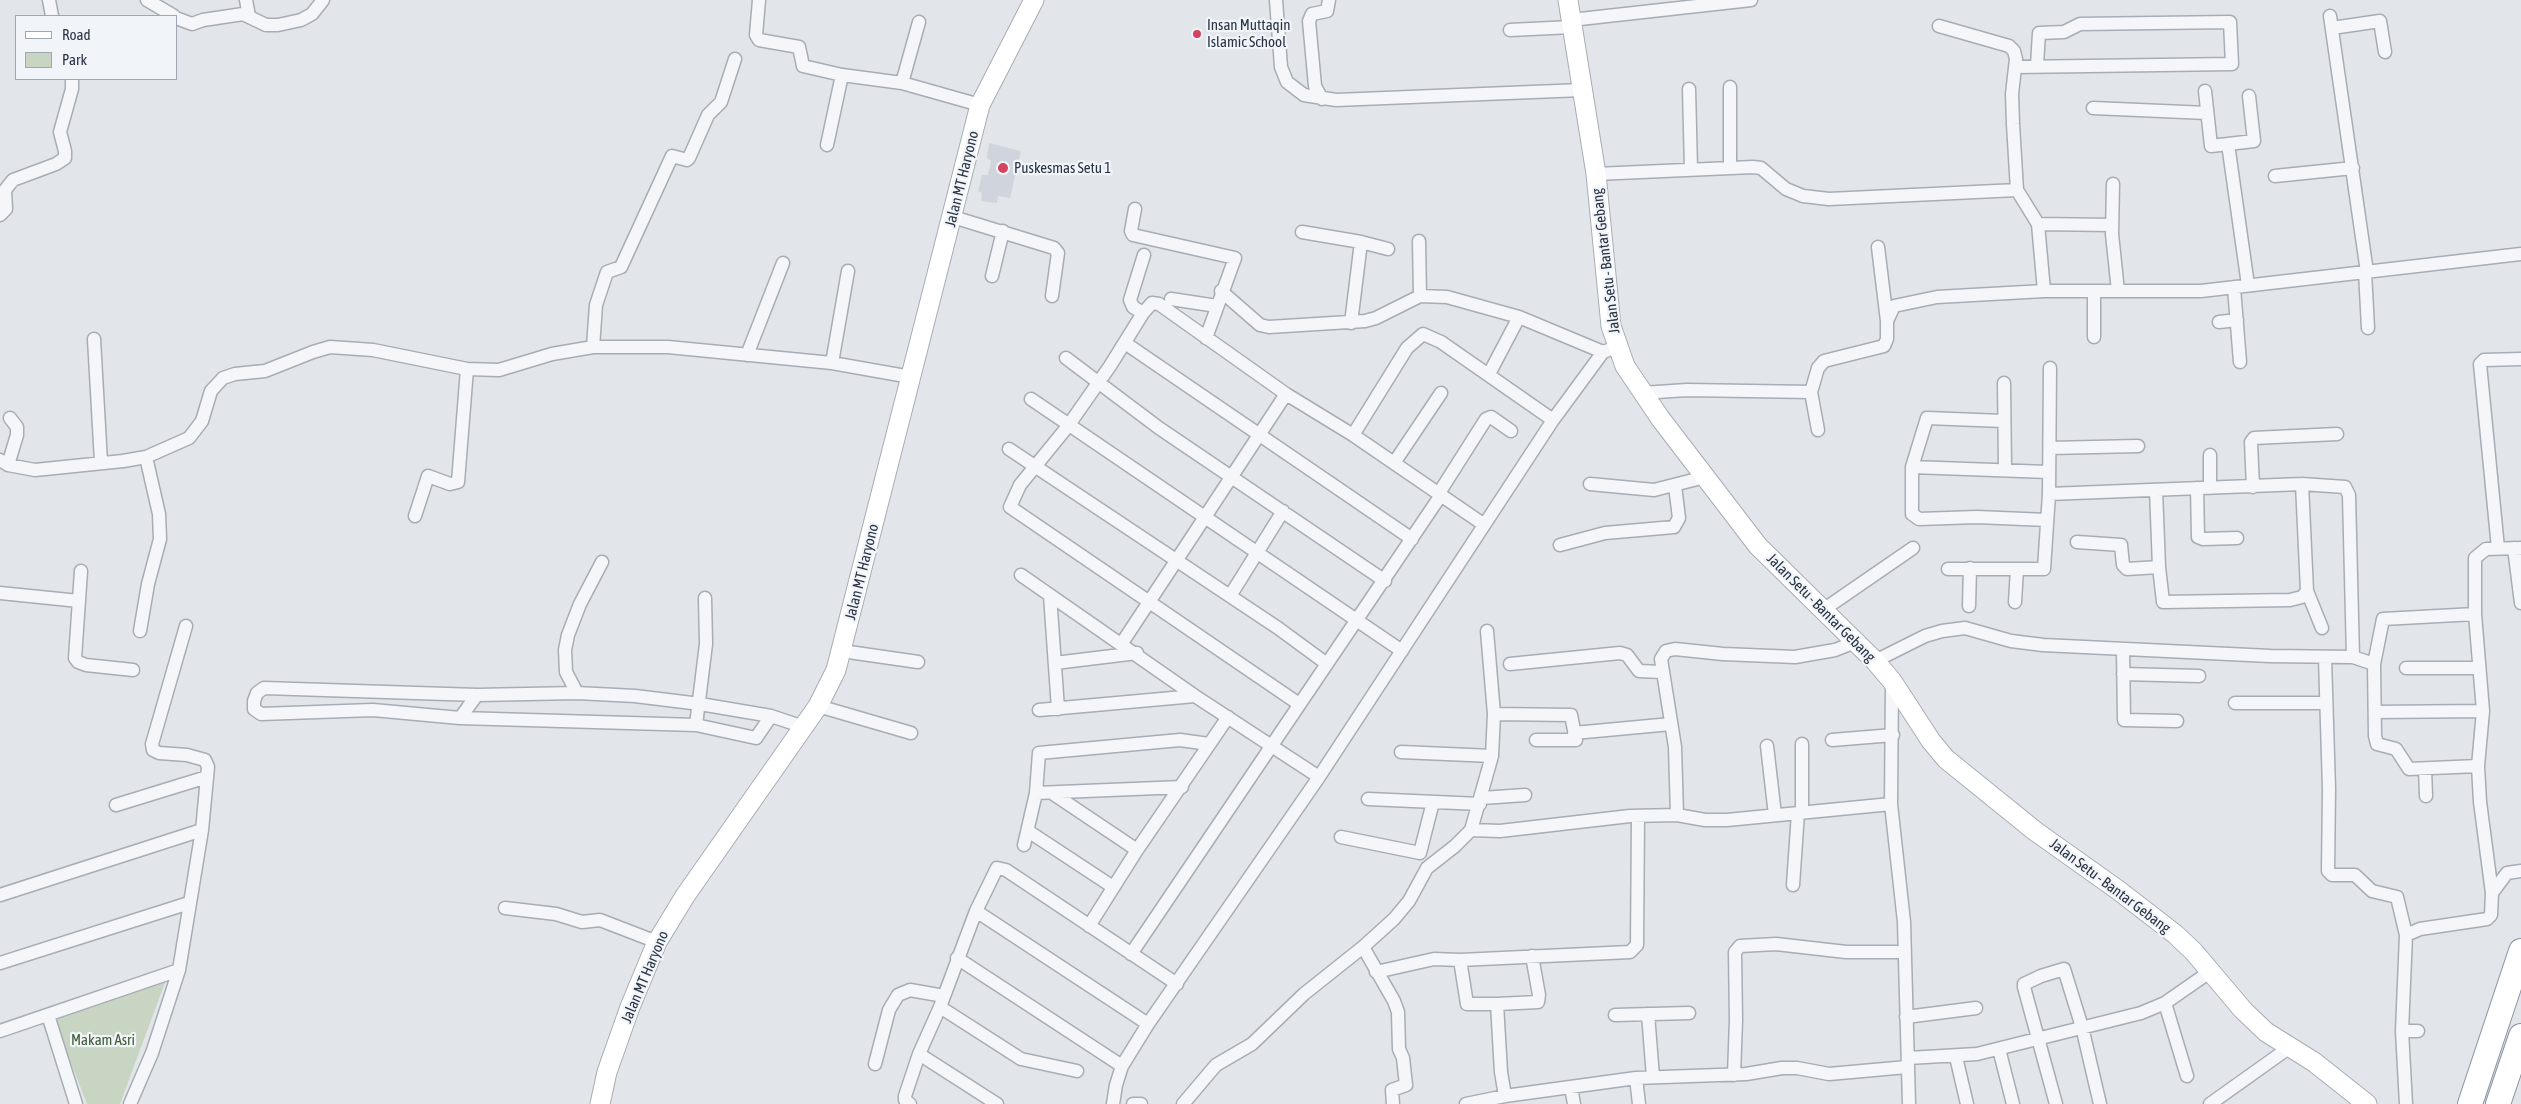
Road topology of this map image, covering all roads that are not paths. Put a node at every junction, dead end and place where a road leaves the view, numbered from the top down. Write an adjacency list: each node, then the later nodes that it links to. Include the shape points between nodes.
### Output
1 (49, 0): 11 (street)
2 (147, 0): 12 (street)
3 (246, 0): 13 (street)
4 (323, 0): 13 (street, via 312,14 301,20 270,25)
5 (759, 0): 23 (street, via 756,35 759,40 796,46 801,51 803,66)
6 (1034, 0): 32 (main road, Jalan MT Haryono)
7 (1276, 0): 31 (street, via 1281,67 1287,82 1304,95)
8 (1329, 0): 31 (street, via 1327,11 1312,14 1309,21 1315,86)
9 (1568, 0): 16 (main road, Jalan Setu - Bantar Gebang)
10 (1751, 0): 16 (street)
11 (52, 15)
12 (172, 15)
13 (249, 16): 14 (street, via 243,14 192,24)
14 (178, 18)
15 (919, 22): 25 (street)
16 (1572, 24): 18 (street); 28 (main road, Jalan Setu - Bantar Gebang)
17 (1939, 26): 22 (street, via 2009,46 2015,54)
18 (1510, 30)
19 (2385, 52): 38 (street, via 2380,21 2331,22)
20 (735, 59): 82 (street, via 721,102 708,114 689,158 672,156 621,267 607,272 596,305)
21 (2037, 65): 21 (street, via 2232,64 2230,22 2080,24 2064,32 2039,33); 22 (street)
22 (2016, 67): 43 (street, via 2012,94)
23 (842, 75): 25 (street); 36 (street)
24 (72, 80): 45 (street, via 60,132 65,158 13,180 5,190 6,209)
25 (902, 83): 32 (street)
26 (1730, 87): 37 (street)
27 (1689, 89): 39 (street)
28 (1582, 90): 31 (street); 40 (main road, Jalan Setu - Bantar Gebang)
29 (2205, 91): 34 (street)
30 (2249, 96): 35 (street, via 2254,141)
31 (1322, 99)
32 (980, 105): 46 (main road, Jalan MT Haryono)
33 (2093, 108): 34 (street)
34 (2207, 113): 35 (street, via 2211,146)
35 (2228, 144): 61 (street)
36 (827, 145)
37 (1730, 166): 39 (street); 43 (street, via 1761,168 1786,190 1815,198)
38 (2353, 168): 41 (street); 59 (street)
39 (1691, 169): 40 (street)
40 (1596, 174): 83 (main road, Jalan Setu - Bantar Gebang, via 1611,326)
41 (2276, 176)
42 (2113, 184): 48 (street)
43 (2017, 190): 47 (street)
44 (1135, 209): 63 (street, via 1133,235 1235,258)
45 (0, 215)
46 (953, 217): 49 (street); 92 (main road, Jalan MT Haryono)
47 (2038, 224): 48 (street); 64 (street)
48 (2112, 225): 66 (street)
49 (1003, 231): 60 (street); 67 (street, via 1056,250)
50 (1302, 232): 52 (street)
51 (1419, 241): 68 (street)
52 (1361, 242): 54 (street); 76 (street)
53 (1878, 247): 74 (street)
54 (1388, 250)
55 (2521, 254): 59 (street)
56 (1144, 255): 71 (street, via 1130,300 1133,307)
57 (782, 263): 84 (street)
58 (848, 271): 88 (street)
59 (2366, 272): 61 (street); 77 (street)
60 (992, 276)
61 (2248, 285): 62 (street)
62 (2234, 288): 66 (street); 73 (street)
63 (1221, 291): 70 (street); 76 (street, via 1260,325)
64 (2044, 291): 65 (street); 74 (street, via 1937,297 1894,306)
65 (2094, 292): 66 (street); 78 (street)
66 (2118, 292)
67 (1052, 296)
68 (1420, 296): 72 (street, via 1464,300); 76 (street, via 1370,320)
69 (1171, 298): 70 (street)
70 (1217, 306): 79 (street)
71 (1142, 313): 79 (street, via 1156,302); 81 (street)
72 (1519, 317): 83 (street); 91 (street)
73 (2237, 320): 75 (street); 87 (street)
74 (1887, 321): 95 (street, via 1884,346 1824,361 1818,368)
75 (2220, 322)
76 (1351, 323)
77 (2368, 328)
78 (2094, 337)
79 (1206, 338): 97 (street)
80 (94, 339): 115 (street)
81 (1125, 343): 93 (street); 108 (street)
82 (593, 347): 84 (street, via 668,347); 90 (street, via 552,354 499,370)
83 (1610, 350): 98 (main road, Jalan Setu - Bantar Gebang); 101 (street)
84 (746, 355): 88 (street)
85 (1066, 358): 93 (street)
86 (2521, 360): 141 (street, via 2484,360 2480,364)
87 (2240, 362)
88 (832, 363): 92 (street)
89 (2050, 368): 110 (street)
90 (467, 369): 113 (street, via 373,350 330,347 265,371 223,378 211,391 202,421 189,438); 132 (street, via 458,482 450,484 428,476)
91 (1489, 374): 101 (street); 107 (street, via 1428,334 1419,335 1407,348)
92 (911, 377): 173 (main road, Jalan MT Haryono)
93 (1098, 383): 103 (street); 122 (street)
94 (2004, 383): 102 (street)
95 (1811, 392): 98 (street, via 1687,390); 104 (street)
96 (1441, 393): 116 (street)
97 (1286, 394): 107 (street); 108 (street)
98 (1642, 394): 121 (main road, Jalan Setu - Bantar Gebang)
99 (1030, 399): 103 (street)
100 (10, 418): 114 (street, via 17,427 17,435)
101 (1553, 420): 135 (street)
102 (2003, 421): 118 (street, via 1927,418); 119 (street)
103 (1068, 426): 117 (street); 133 (street)
104 (1818, 430)
105 (1511, 431): 129 (street, via 1491,417 1486,419)
106 (2337, 434): 126 (street, via 2254,438 2251,442)
107 (1353, 435): 116 (street)
108 (1258, 436): 122 (street); 136 (street)
109 (2138, 446): 110 (street)
110 (2050, 448): 120 (street)
111 (1009, 449): 117 (street)
112 (2210, 454): 127 (street)
113 (146, 457): 115 (street); 168 (street, via 159,514 160,539)
114 (4, 462): 115 (street, via 34,470)
115 (101, 462)
116 (1394, 463): 129 (street)
117 (1036, 467): 144 (street); 159 (street, via 1020,485 1010,503 1011,508)
118 (1912, 467): 119 (street); 134 (street, via 1911,508 1916,518)
119 (2005, 469): 120 (street)
120 (2048, 472): 130 (street)
121 (1705, 477): 125 (street); 163 (main road, Jalan Setu - Bantar Gebang, via 1758,546)
122 (1231, 478): 131 (street); 133 (street)
123 (1590, 484): 125 (street, via 1654,490)
124 (2302, 484): 126 (street); 153 (street); 176 (street, via 2342,486 2348,492)
125 (1675, 486): 139 (street, via 1679,518 1674,527 1605,533)
126 (2253, 487): 127 (street)
127 (2204, 488): 128 (street); 137 (street, via 2198,537)
128 (2156, 490): 130 (street); 146 (street)
129 (1440, 494): 135 (street); 136 (street)
130 (2049, 494): 134 (street)
131 (1282, 512): 143 (street); 152 (street)
132 (414, 516)
133 (1205, 519): 143 (street); 144 (street)
134 (2047, 520): 149 (street, via 2044,569)
135 (1484, 524): 174 (street)
136 (1412, 538): 152 (street)
137 (2237, 538)
138 (2077, 542): 146 (street, via 2121,545 2123,565 2127,568)
139 (1560, 545)
140 (1913, 548): 163 (street)
141 (2498, 548): 142 (street); 164 (street, via 2481,552 2475,558)
142 (2517, 548): 161 (street)
143 (1258, 553): 156 (street); 165 (street)
144 (1177, 560): 156 (street); 159 (street)
145 (602, 562): 191 (street, via 580,604 565,650 566,672)
146 (2159, 567): 153 (street, via 2164,602 2290,600 2302,597)
147 (1970, 568): 148 (street); 149 (street); 162 (street)
148 (1948, 569)
149 (2017, 569): 160 (street)
150 (81, 572): 158 (street)
151 (1021, 575): 155 (street)
152 (1385, 581): 165 (street)
153 (2307, 591): 167 (street)
154 (0, 593): 158 (street)
155 (1050, 595): 171 (street); 180 (street)
156 (1230, 596): 181 (street)
157 (705, 598): 195 (street, via 706,644)
158 (79, 601): 186 (street, via 74,658 78,662)
159 (1149, 602): 171 (street); 196 (street)
160 (2015, 602)
161 (2521, 603)
162 (1969, 606)
163 (1823, 610): 170 (main road, Jalan Setu - Bantar Gebang)
164 (2475, 614): 183 (street, via 2383,619); 185 (street)
165 (1356, 621): 174 (street); 181 (street)
166 (186, 626): 224 (street, via 152,744 153,750 159,753 205,760)
167 (2322, 628)
168 (140, 631)
169 (1486, 631): 203 (street)
170 (1858, 642): 178 (main road, Jalan Setu - Bantar Gebang); 187 (street, via 1835,650 1794,657 1671,649 1661,659)
171 (1122, 643): 175 (street)
172 (2123, 649): 177 (street); 178 (street, via 2011,642 1960,628 1925,636); 188 (street)
173 (842, 651): 179 (street); 198 (main road, Jalan MT Haryono)
174 (1402, 651): 225 (street)
175 (1136, 653): 180 (street); 193 (street)
176 (2353, 657): 177 (street); 183 (street)
177 (2325, 658): 194 (street)
178 (1875, 661): 190 (main road, Jalan Setu - Bantar Gebang)
179 (918, 662)
180 (1055, 663): 199 (street)
181 (1327, 664): 196 (street)
182 (1510, 664): 187 (street, via 1620,653 1627,656 1639,671)
183 (2374, 664): 201 (street)
184 (2406, 668): 185 (street)
185 (2480, 668): 202 (street)
186 (133, 670)
187 (1662, 672): 208 (street)
188 (2123, 674): 189 (street); 207 (street, via 2125,721)
189 (2199, 676)
190 (1892, 681): 213 (street); 266 (main road, Jalan Setu - Bantar Gebang, via 1946,759 2035,831 2175,934)
191 (577, 693): 192 (street); 195 (street)
192 (477, 695): 206 (street); 206 (street, via 264,688 254,701 254,709 261,714 373,710)
193 (1195, 696): 199 (street); 205 (street)
194 (2326, 703): 197 (street); 255 (street, via 2328,871 2332,875 2356,875 2372,891 2397,897)
195 (700, 704): 204 (street); 209 (street)
196 (1299, 704): 218 (street)
197 (2235, 704)
198 (818, 706): 210 (main road, Jalan MT Haryono); 211 (street)
199 (1058, 708): 200 (street)
200 (1039, 710)
201 (2375, 712): 202 (street); 223 (street, via 2377,744 2396,749 2409,769)
202 (2482, 712): 222 (street)
203 (1494, 714): 212 (street, via 1569,713); 221 (street)
204 (770, 716): 209 (street, via 757,738); 210 (street)
205 (1228, 717): 216 (street); 218 (street)
206 (460, 718): 209 (street)
207 (2177, 721)
208 (1671, 724): 212 (street); 237 (street)
209 (696, 725)
210 (804, 727): 256 (main road, Jalan MT Haryono, via 685,896)
211 (911, 733)
212 (1574, 733): 214 (street, via 1576,740)
213 (1893, 735): 215 (street); 234 (street)
214 (1536, 740)
215 (1832, 740)
216 (1209, 744): 226 (street); 227 (street, via 1180,740 1044,751 1038,758)
217 (1802, 744): 236 (street)
218 (1272, 745): 225 (street); 260 (street)
219 (1767, 746): 238 (street)
220 (1401, 752): 221 (street)
221 (1492, 756): 232 (street)
222 (2478, 766): 223 (street); 249 (street, via 2483,839)
223 (2425, 769): 230 (street)
224 (207, 777): 235 (street); 240 (street)
225 (1319, 777): 268 (street)
226 (1182, 787): 228 (street); 245 (street)
227 (1036, 793): 228 (street); 242 (street)
228 (1052, 793): 245 (street)
229 (1525, 795): 232 (street)
230 (2426, 796)
231 (1368, 799): 233 (street)
232 (1481, 801): 233 (street); 241 (street)
233 (1432, 802): 243 (street, via 1420,853)
234 (1891, 804): 236 (street); 259 (street)
235 (116, 805)
236 (1800, 812): 238 (street); 247 (street)
237 (1677, 815): 238 (street, via 1705,820); 239 (street)
238 (1775, 815)
239 (1638, 817): 241 (street, via 1500,831); 261 (street, via 1635,949 1630,952)
240 (202, 830): 250 (street); 251 (street)
241 (1471, 830): 257 (street, via 1426,868 1416,891 1401,912)
242 (1028, 831): 244 (street); 248 (street)
243 (1341, 837)
244 (1024, 845)
245 (1137, 850): 248 (street)
246 (2521, 871): 249 (street, via 2507,873)
247 (1793, 885)
248 (1113, 887): 254 (street)
249 (2492, 893): 255 (street, via 2489,918 2420,929)
250 (0, 895)
251 (189, 903): 264 (street); 265 (street)
252 (505, 908): 256 (street, via 556,914 582,922 600,920)
253 (976, 911): 254 (street, via 994,870 1000,867); 262 (street); 278 (street)
254 (1089, 926): 260 (street)
255 (2406, 935): 281 (street)
256 (657, 942): 301 (main road, Jalan MT Haryono, via 607,1072)
257 (1363, 947): 267 (street); 307 (street, via 1304,994 1252,1044 1216,1065)
258 (2521, 951): 320 (highway)
259 (1905, 952): 277 (street); 293 (street, via 1846,952 1776,944 1740,946 1735,952)
260 (1131, 954): 268 (street)
261 (1532, 956): 263 (street); 270 (street, via 1538,1002)
262 (957, 958): 269 (street); 291 (street)
263 (1460, 960): 267 (street, via 1434,959); 270 (street, via 1467,1004)
264 (0, 963)
265 (178, 970): 275 (street); 300 (street, via 152,1052)
266 (2211, 971): 271 (street); 285 (main road, Jalan Setu - Bantar Gebang, via 2254,1021)
267 (1376, 972): 308 (street, via 1398,1012 1399,1049 1406,1085 1392,1090)
268 (1177, 984): 278 (street)
269 (942, 1001): 287 (street); 290 (street, via 910,990 898,995 889,1010); 292 (street, via 1021,1059)
270 (1497, 1004): 298 (street)
271 (2165, 1004): 279 (street); 294 (street)
272 (1976, 1008): 277 (street)
273 (1689, 1013): 274 (street)
274 (1648, 1014): 276 (street); 295 (street)
275 (48, 1015): 280 (street); 299 (street)
276 (1616, 1015)
277 (1906, 1017): 289 (street)
278 (1148, 1024): 291 (street)
279 (2082, 1027): 284 (street); 284 (street, via 2064,969 2024,985); 316 (street)
280 (0, 1031)
281 (2402, 1031): 282 (street); 319 (street)
282 (2418, 1031)
283 (2521, 1036): 321 (highway)
284 (2040, 1038): 286 (street); 315 (street)
285 (2290, 1047): 317 (street); 318 (main road, Jalan Setu - Bantar Gebang)
286 (1999, 1049): 288 (street); 314 (street)
287 (919, 1054): 302 (street, via 904,1096); 303 (street)
288 (1956, 1057): 289 (street); 313 (street)
289 (1907, 1063): 293 (street, via 1829,1074 1782,1068); 312 (street)
290 (875, 1064)
291 (1122, 1066): 304 (street)
292 (1077, 1071)
293 (1734, 1075): 295 (street)
294 (2187, 1076)
295 (1653, 1077): 296 (street)
296 (1636, 1078): 297 (street); 311 (street)
297 (1571, 1087): 298 (street); 310 (street)
298 (1505, 1096): 309 (street)
299 (76, 1104)
300 (130, 1104)
301 (600, 1104)
302 (910, 1104)
303 (997, 1104)
304 (1114, 1104)
305 (1133, 1104): 306 (street)
306 (1141, 1104)
307 (1182, 1104)
308 (1393, 1104)
309 (1466, 1104)
310 (1574, 1104)
311 (1639, 1104)
312 (1909, 1104)
313 (1967, 1104)
314 (2013, 1104)
315 (2056, 1104)
316 (2100, 1104)
317 (2210, 1104)
318 (2367, 1104)
319 (2406, 1104)
320 (2470, 1104)
321 (2498, 1104)

